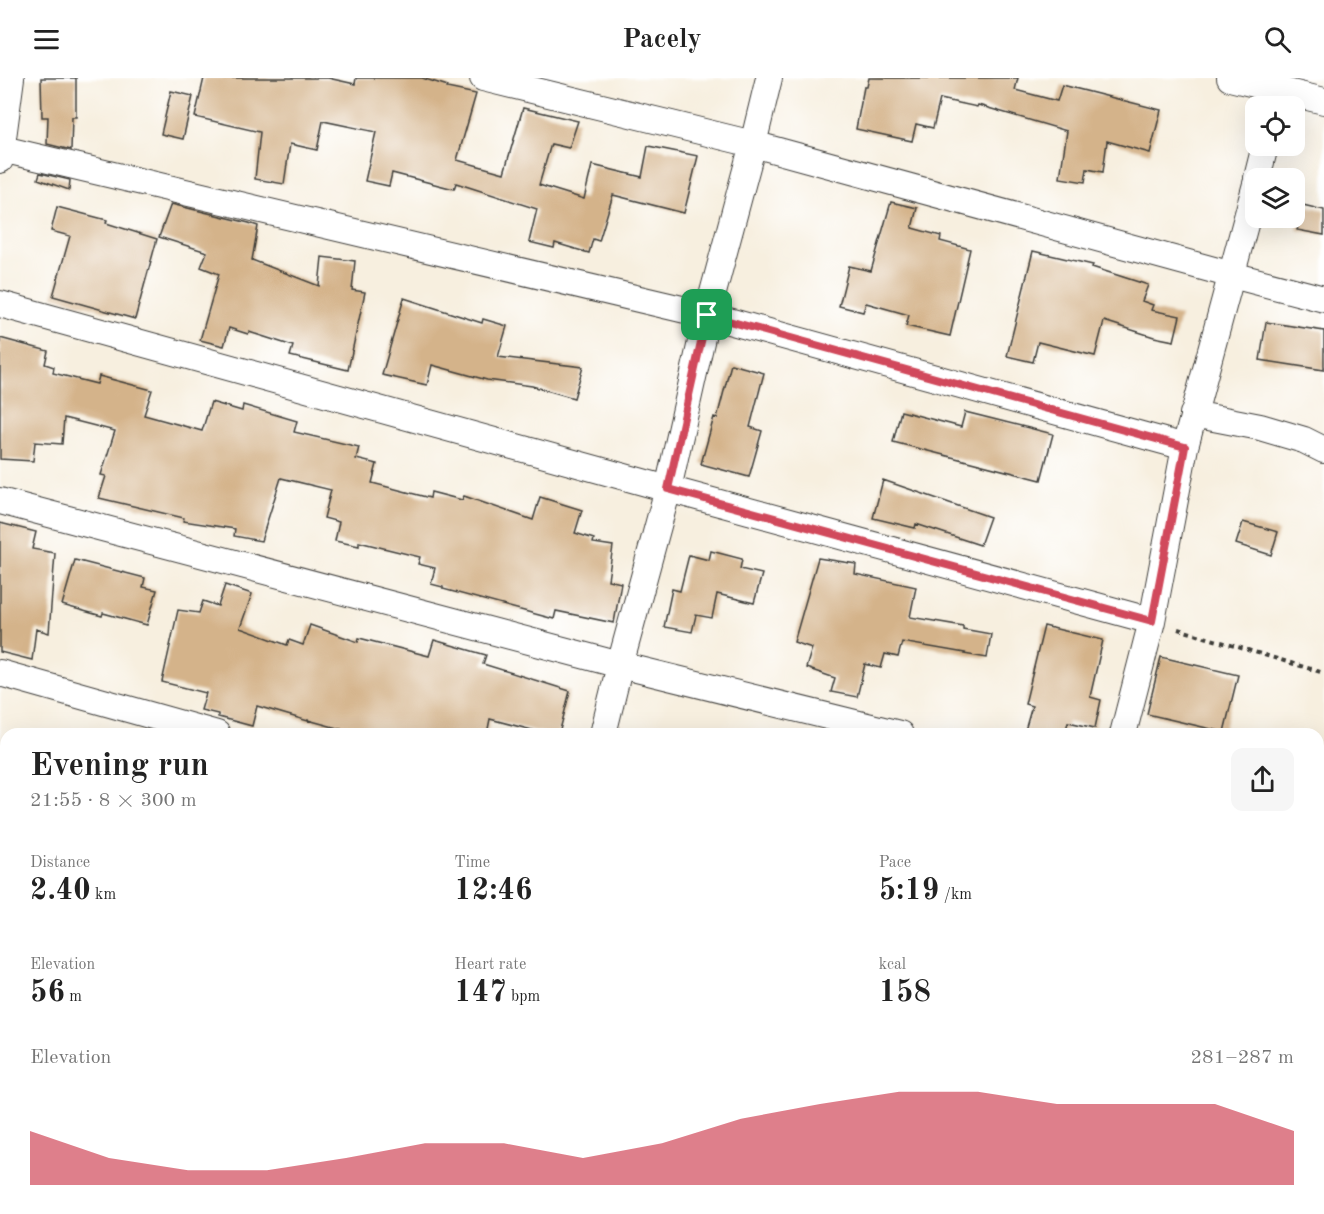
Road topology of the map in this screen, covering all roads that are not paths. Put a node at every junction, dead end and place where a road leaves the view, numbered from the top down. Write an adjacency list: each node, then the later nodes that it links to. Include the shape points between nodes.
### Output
1 (11, 78): 8 (street)
2 (483, 78): 7 (street)
3 (769, 78): 7 (street)
4 (1230, 78): 5 (street)
5 (1280, 91): 6 (street)
6 (1324, 101)
7 (753, 144): 10 (street); 13 (street)
8 (1, 154): 13 (street)
9 (1245, 226): 10 (street)
10 (1232, 275): 11 (street); 14 (street)
11 (1324, 299)
12 (0, 304): 17 (street)
13 (707, 315): 15 (street); 17 (street)
14 (1193, 414): 15 (street); 16 (street, via 1271,430)
15 (1185, 447): 19 (street)
16 (1324, 450)
17 (668, 489): 19 (street); 20 (street)
18 (0, 501): 20 (street)
19 (1152, 621): 25 (street)
20 (620, 665): 23 (street); 24 (street)
21 (0, 673): 22 (street)
22 (196, 728)
23 (604, 728)
24 (876, 728)
25 (1125, 728)

